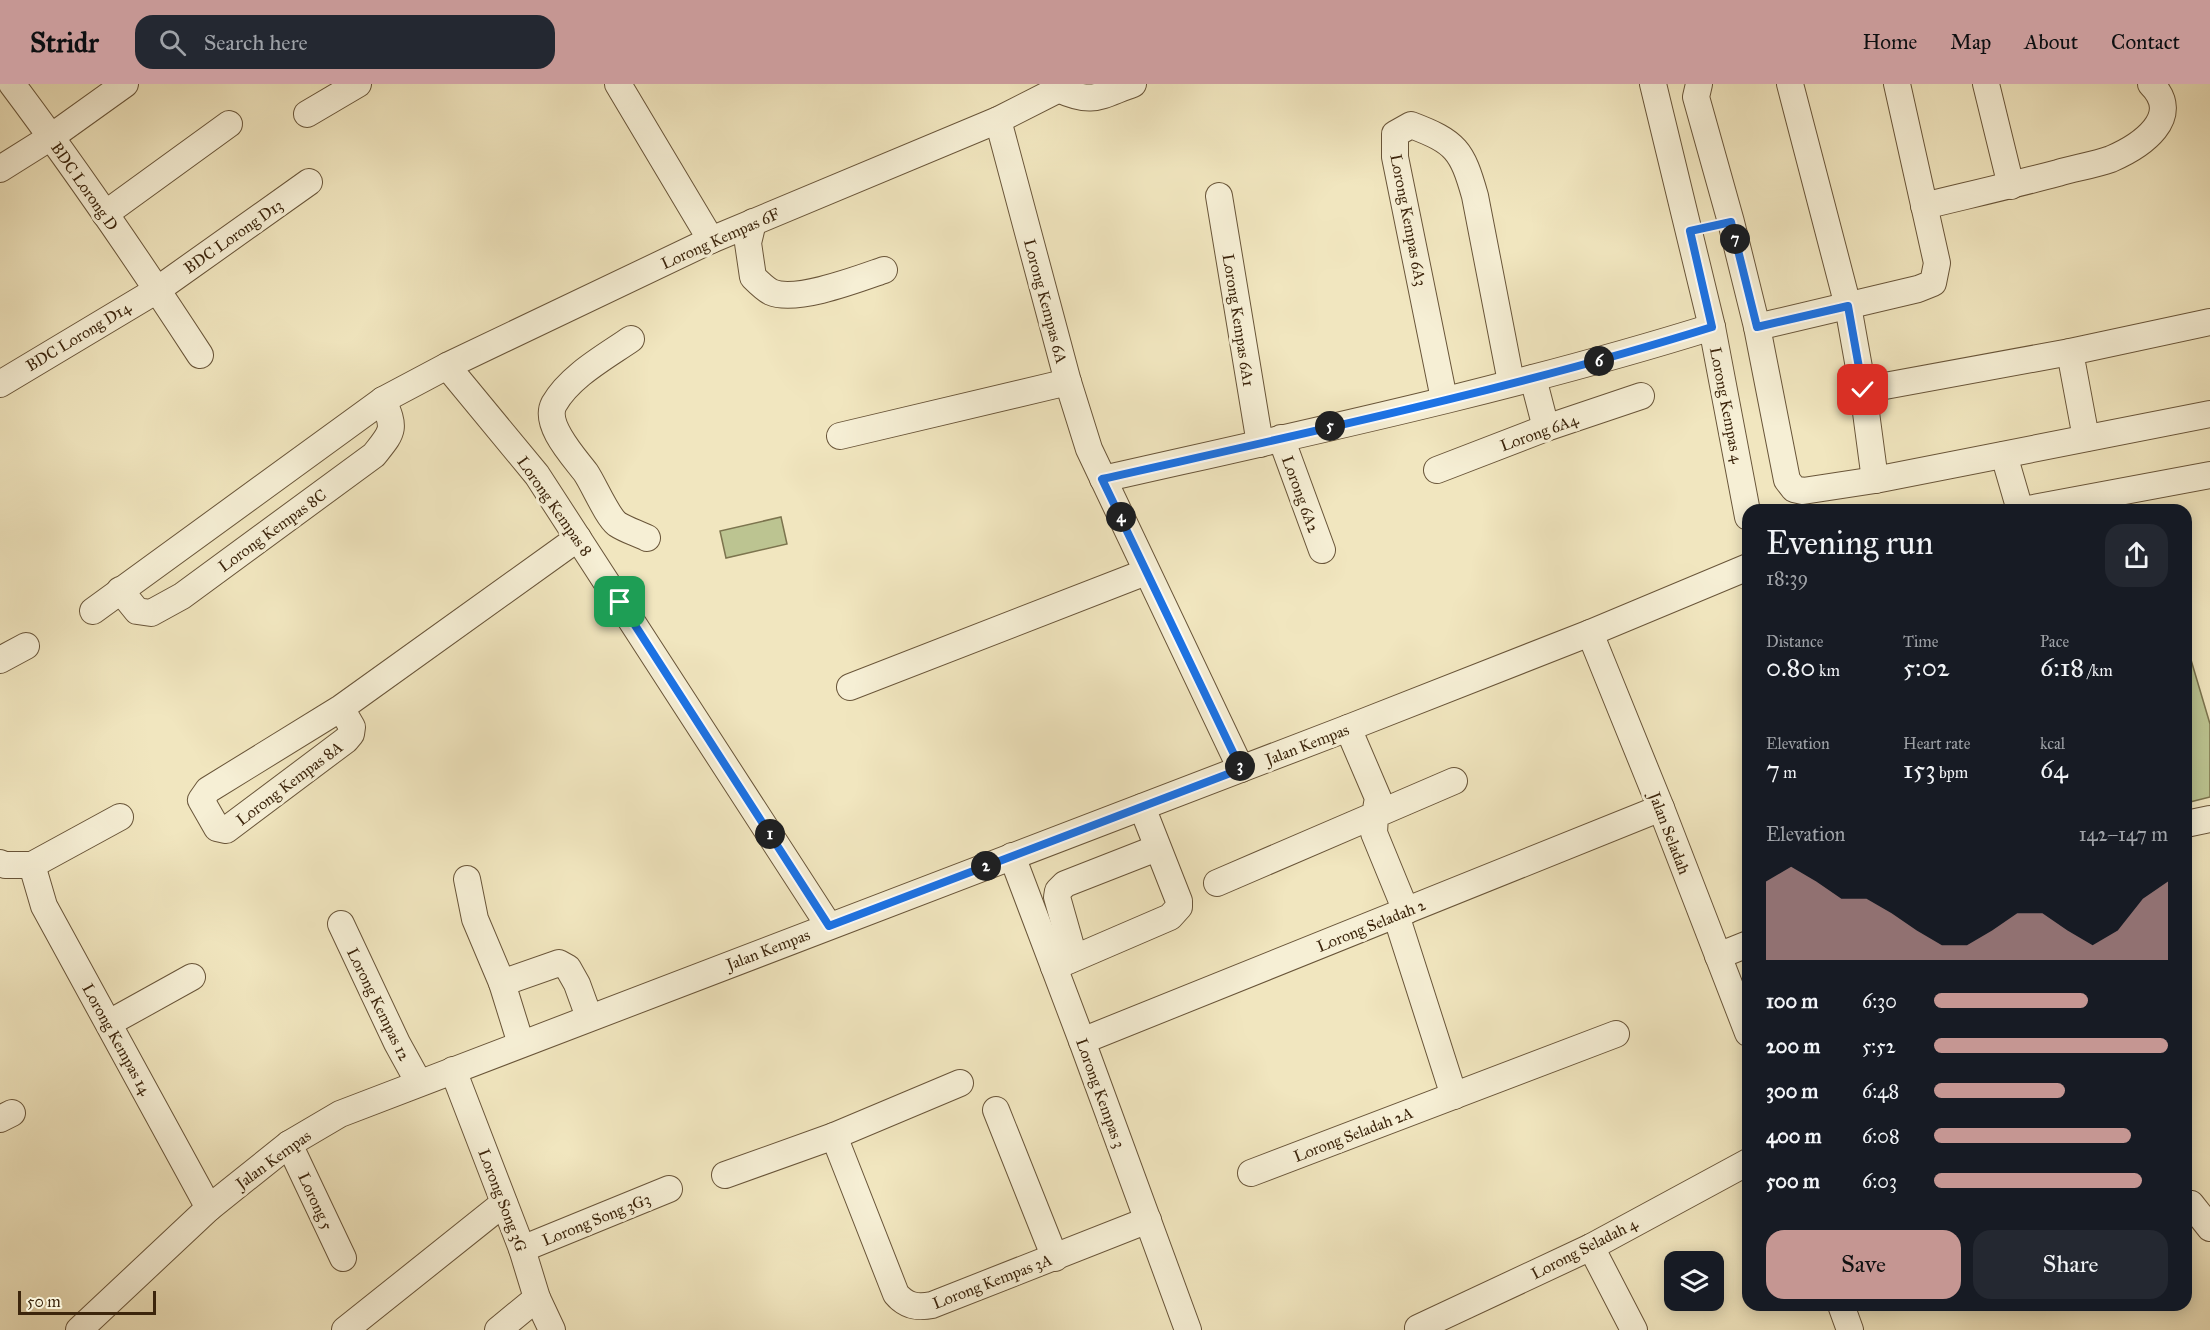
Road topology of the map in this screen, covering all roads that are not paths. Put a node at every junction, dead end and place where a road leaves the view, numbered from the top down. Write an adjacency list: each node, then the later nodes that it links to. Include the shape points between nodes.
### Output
1 (12, 84): 16 (street, BDC Lorong D)
2 (125, 84): 16 (street)
3 (358, 84): 13 (street)
4 (618, 84): 26 (street)
5 (1133, 84): 12 (street, via 1090,99 1073,96)
6 (1653, 84): 25 (street, Lorong Kempas 4)
7 (1699, 84): 24 (street, via 1696,97)
8 (1790, 84): 29 (street)
9 (1897, 84): 21 (street)
10 (1986, 84): 19 (street)
11 (2151, 84): 19 (street, via 2160,93 2163,115 2154,131 2132,148 2110,159)
12 (1063, 87): 14 (street, Lorong Kempas 6F)
13 (307, 114)
14 (998, 120): 23 (street, Lorong Kempas 6F); 38 (street, Lorong Kempas 6A)
15 (229, 124): 22 (street)
16 (51, 137): 17 (street); 22 (street, BDC Lorong D)
17 (0, 169)
18 (309, 182): 28 (street, BDC Lorong D13)
19 (2011, 186): 21 (street)
20 (1219, 196): 48 (street, Lorong Kempas 6A1)
21 (1924, 206): 29 (street, via 1938,263 1934,283)
22 (105, 214): 28 (street, BDC Lorong D)
23 (753, 222): 26 (street, Lorong Kempas 6F); 27 (street, via 748,243 753,278 771,292 797,295)
24 (1731, 222): 25 (street); 32 (street)
25 (1690, 231): 31 (street, Lorong Kempas 4)
26 (711, 240): 36 (street, Lorong Kempas 6F)
27 (884, 270)
28 (157, 290): 35 (street, BDC Lorong D); 39 (street, BDC Lorong D14)
29 (1848, 306): 32 (street); 40 (street)
30 (2210, 322): 34 (street)
31 (1712, 327): 37 (street); 58 (street, Lorong Kempas 4)
32 (1757, 327): 56 (street, via 1787,480 1794,489 1803,491)
33 (631, 339): 49 (street, via 584,372 553,407 553,418)
34 (2070, 352): 40 (street); 47 (street)
35 (200, 356)
36 (447, 366): 43 (street); 53 (street, Lorong Kempas 8)
37 (1522, 380): 42 (street); 42 (street, Lorong Kempas 6A3, via 1467,169 1454,146 1411,125 1395,135 1395,157); 45 (street)
38 (1068, 382): 46 (street); 55 (street, Lorong Kempas 6A)
39 (0, 384)
40 (1863, 390): 56 (street)
41 (1641, 396): 45 (street, Lorong 6A4)
42 (1444, 399): 48 (street)
43 (383, 400): 66 (street); 66 (street, Lorong Kempas 8C, via 392,425 390,435 374,455 182,596 151,613 137,611)
44 (2210, 414): 47 (street)
45 (1546, 428): 51 (street, Lorong 6A4)
46 (840, 436)
47 (2086, 438): 50 (street)
48 (1270, 441): 55 (street); 63 (street, Lorong 6A2)
49 (566, 450): 52 (street); 53 (street)
50 (2004, 454): 56 (street); 59 (street)
51 (1437, 470)
52 (585, 473): 57 (street); 62 (street, via 616,523)
53 (537, 475): 57 (street, Lorong Kempas 8)
54 (2210, 475): 60 (street)
55 (1102, 479): 65 (street, Lorong Kempas 6A)
56 (1875, 480)
57 (553, 500): 61 (street, Lorong Kempas 8)
58 (1746, 504)
59 (2020, 504)
60 (2054, 504)
61 (578, 538): 72 (street, Lorong Kempas 8A); 90 (street, Lorong Kempas 8)
62 (646, 538)
63 (1322, 550)
64 (1742, 570): 68 (street, Jalan Kempas)
65 (1146, 572): 71 (street); 74 (street, Lorong Kempas 6A)
66 (120, 590): 67 (street)
67 (93, 611)
68 (1590, 633): 73 (street, Jalan Kempas); 77 (street, Jalan Seladah)
69 (26, 646): 70 (street)
70 (0, 660)
71 (850, 687)
72 (341, 708): 72 (street, Lorong Kempas 8A, via 208,790 201,800 217,828 226,830 346,740 352,727)
73 (1348, 728): 74 (street, Jalan Kempas); 78 (street, via 1378,798)
74 (1241, 769): 76 (street, Jalan Kempas)
75 (1454, 781): 78 (street)
76 (1142, 807): 82 (street); 83 (street, Jalan Kempas)
77 (1661, 808): 88 (street, Lorong Seladah 2); 92 (street, Jalan Seladah)
78 (1375, 815): 87 (street); 88 (street, via 1374,833)
79 (120, 818): 85 (street)
80 (2210, 819): 81 (street)
81 (2192, 823)
82 (1157, 848): 93 (street, via 1065,884 1058,891); 93 (street, via 1179,907 1170,916)
83 (1012, 856): 90 (street, Jalan Kempas); 93 (street, Lorong Kempas 3)
84 (0, 863): 85 (street)
85 (33, 865): 98 (street, Lorong Kempas 14, via 44,906)
86 (467, 879): 95 (street, via 475,919)
87 (1216, 883)
88 (1401, 913): 100 (street, Lorong Seladah 2); 105 (street)
89 (341, 924): 103 (street, Lorong Kempas 12)
90 (829, 926): 96 (street, Jalan Kempas)
91 (1742, 946): 92 (street)
92 (1718, 956): 97 (street, Jalan Seladah)
93 (1064, 962): 100 (street, Lorong Kempas 3)
94 (192, 977): 98 (street)
95 (502, 983): 96 (street, via 559,963 568,968 577,984); 101 (street)
96 (589, 1017): 101 (street, Jalan Kempas)
97 (1742, 1018)
98 (108, 1023): 115 (street, Lorong Kempas 14)
99 (1616, 1034): 105 (street, Lorong Seladah 2A)
100 (1082, 1041): 116 (street, Lorong Kempas 3)
101 (521, 1044): 102 (street, Jalan Kempas)
102 (453, 1070): 103 (street, Jalan Kempas); 113 (street, Lorong Song 3G)
103 (419, 1083): 108 (street, Jalan Kempas, via 340,1114)
104 (960, 1083): 107 (street)
105 (1454, 1096): 110 (street, Lorong Seladah 2A)
106 (996, 1110): 121 (street)
107 (834, 1136): 111 (street); 121 (street, Lorong Kempas 3A, via 896,1294 911,1306 932,1305)
108 (289, 1144): 115 (street, Jalan Kempas); 120 (street, Lorong 5)
109 (1742, 1165): 118 (street, Lorong Seladah 4)
110 (1251, 1173)
111 (725, 1175)
112 (669, 1189): 119 (street, Lorong Song 3G3)
113 (504, 1203): 119 (street, Lorong Song 3G); 125 (street)
114 (2192, 1205): 117 (street)
115 (209, 1208): 124 (street, Jalan Kempas)
116 (1148, 1220): 121 (street, Lorong Kempas 3A); 128 (street, Lorong Kempas 3)
117 (2210, 1228)
118 (1591, 1247): 123 (street, Lorong Seladah 4); 129 (street)
119 (522, 1249): 122 (street, Lorong Song 3G)
120 (343, 1258)
121 (1055, 1258)
122 (537, 1298): 126 (street); 127 (street, Lorong Song 3G)
123 (1418, 1328)
124 (79, 1330)
125 (345, 1330)
126 (498, 1330)
127 (552, 1330)
128 (1188, 1330)
129 (1634, 1330)

